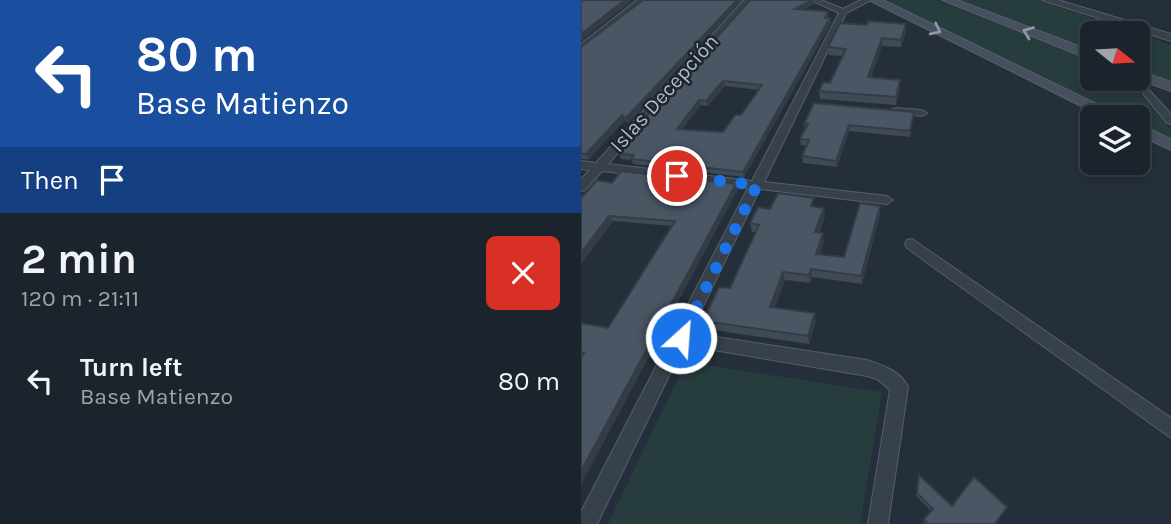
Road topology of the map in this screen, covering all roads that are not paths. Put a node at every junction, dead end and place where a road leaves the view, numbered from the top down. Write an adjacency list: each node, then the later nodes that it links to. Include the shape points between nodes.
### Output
1 (642, 0): 11 (street)
2 (748, 0): 23 (street, Islas Decepción)
3 (815, 0): 9 (street)
4 (867, 0): 9 (street)
5 (874, 0): 16 (main road, one-way to 16)
6 (947, 0): 12 (main road, one-way to 6)
7 (1047, 0): 8 (street)
8 (1080, 11): 10 (street); 10 (street)
9 (843, 12): 24 (street, via 805,102)
10 (1171, 39)
11 (581, 48)
12 (1080, 51)
13 (1150, 80): 14 (main road)
14 (1171, 87)
15 (1148, 91): 19 (street)
16 (1090, 105)
17 (880, 109): 18 (street)
18 (922, 113)
19 (1171, 121)
20 (1150, 134): 21 (main road)
21 (1171, 145)
22 (581, 166): 23 (street)
23 (598, 167): 24 (street); 25 (street, Islas Decepción)
24 (757, 185): 26 (street); 28 (street)
25 (581, 187)
26 (887, 200)
27 (912, 244): 29 (street)
28 (681, 338): 30 (street); 31 (street, via 867,368 899,387)
29 (1171, 429)
30 (586, 524)
31 (878, 524)

